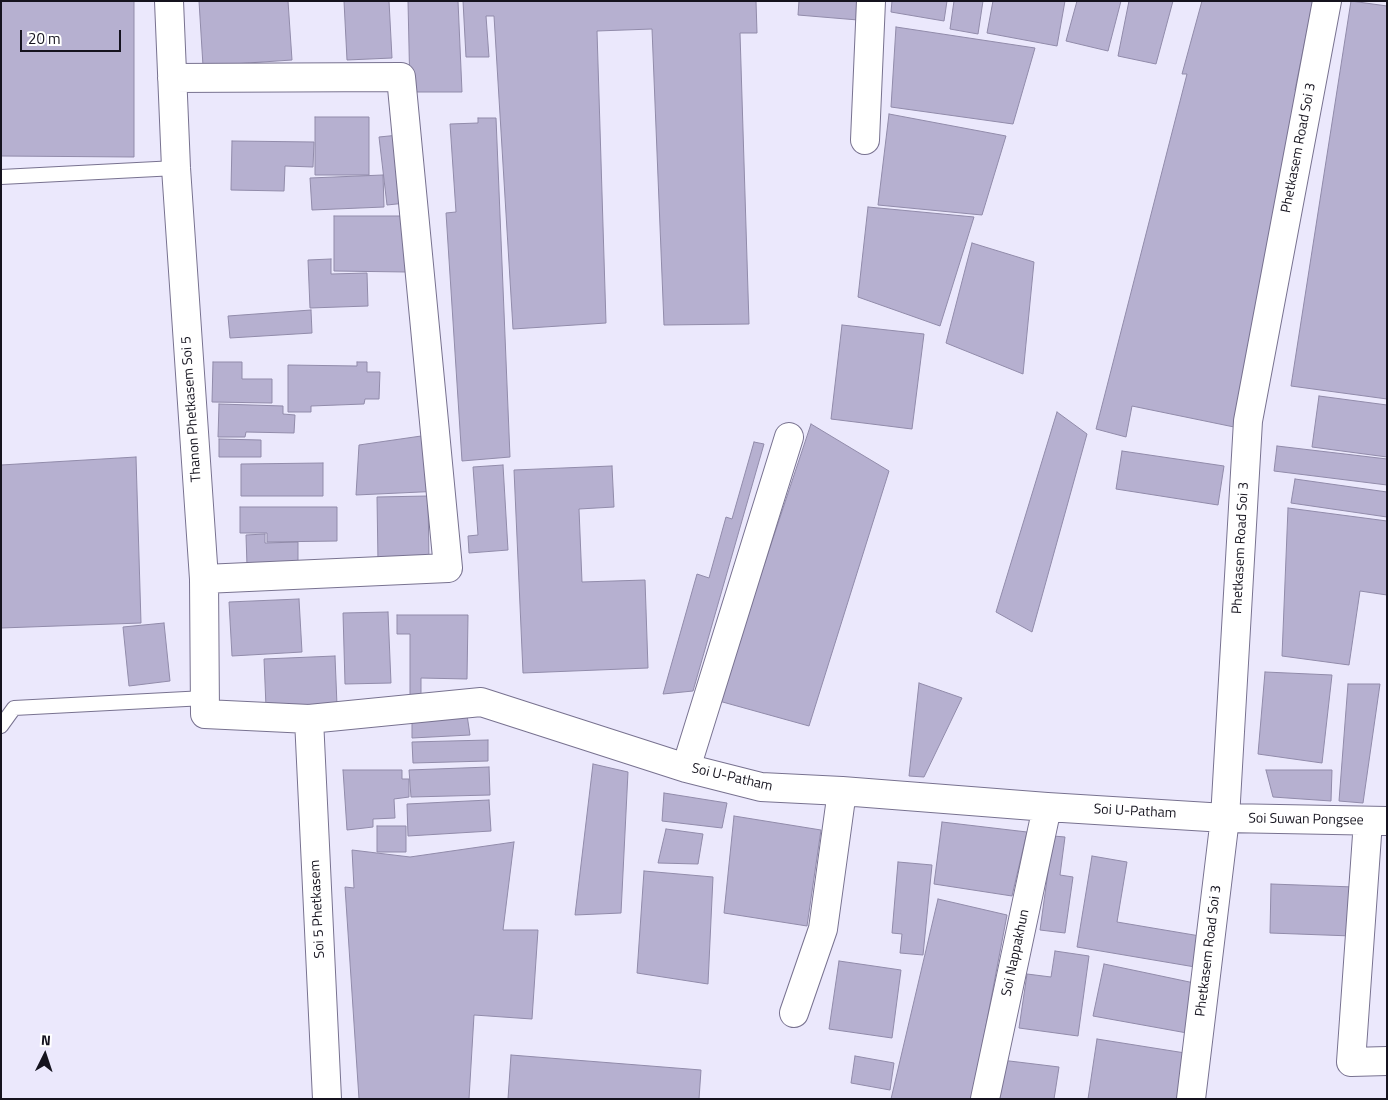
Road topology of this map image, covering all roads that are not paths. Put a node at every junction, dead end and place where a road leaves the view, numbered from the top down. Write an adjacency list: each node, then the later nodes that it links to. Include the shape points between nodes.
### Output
1 (169, 1): 4 (street, Thanon Phetkasem Soi 5)
2 (871, 1): 5 (street)
3 (1327, 1): 16 (street, Phetkasem Road Soi 3, via 1248,421)
4 (172, 78): 6 (street, Thanon Phetkasem Soi 5); 9 (street, via 401,77 448,568)
5 (865, 140)
6 (176, 168): 7 (lane); 9 (street, Thanon Phetkasem Soi 5)
7 (1, 177)
8 (789, 437): 13 (street)
9 (204, 579): 10 (street, Thanon Phetkasem Soi 5)
10 (205, 698): 11 (street, via 206,714); 12 (lane, via 14,708)
11 (309, 719): 13 (street, Soi U-Patham, via 482,702); 20 (street, Soi 5 Phetkasem)
12 (1, 726)
13 (686, 768): 14 (street, Soi U-Patham, via 761,787)
14 (842, 791): 15 (street, Soi U-Patham); 18 (street, via 823,929)
15 (1047, 807): 16 (street, Soi U-Patham); 21 (street, Soi Nappakhun)
16 (1225, 818): 17 (street, Soi Suwan Pongsee); 22 (street, Phetkasem Road Soi 3)
17 (1377, 821): 19 (street, via 1351,1062)
18 (794, 1012)
19 (1387, 1062)
20 (327, 1099)
21 (985, 1099)
22 (1191, 1099)

